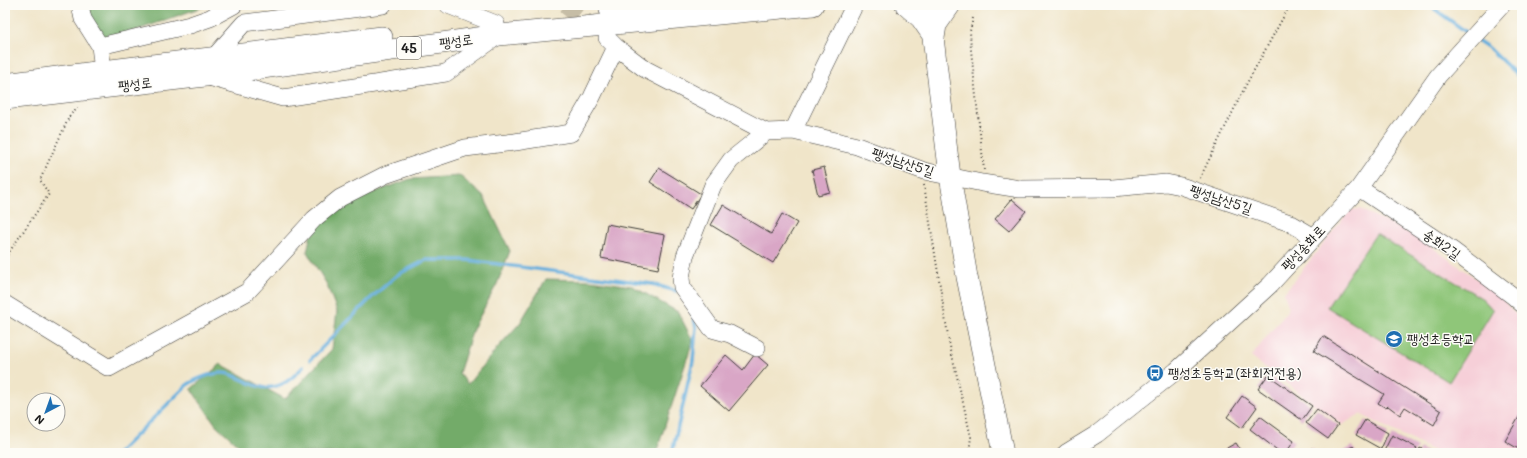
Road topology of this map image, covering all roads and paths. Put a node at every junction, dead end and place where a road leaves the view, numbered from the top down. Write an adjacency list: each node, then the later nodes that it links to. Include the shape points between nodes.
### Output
1 (80, 5): 16 (street, via 83,19)
2 (234, 5): 16 (street, via 190,25)
3 (383, 5): 17 (street, via 244,23)
4 (448, 5): 14 (street)
5 (657, 5): 14 (main road, 팽성로 / 45)
6 (813, 5): 14 (main road, 팽성로 / 45)
7 (906, 5): 15 (main road, via 921,18)
8 (929, 5): 15 (main road)
9 (950, 5): 15 (main road, via 936,25)
10 (1290, 5): 28 (path, via 1247,83)
11 (1502, 5): 27 (street, 팽성송화로, via 1438,76)
12 (854, 8): 22 (street)
13 (973, 18): 26 (path, via 970,50 984,168)
14 (498, 30): 17 (main road, 팽성로 / 45); 17 (street, via 446,73 283,98)
15 (934, 38): 25 (main road)
16 (100, 46): 18 (street)
17 (210, 66): 18 (main road, 팽성로 / 45); 20 (main road, 팽성로 / 45)
18 (103, 71): 19 (main road, 팽성로 / 45)
19 (5, 84)
20 (5, 99)
21 (80, 106): 30 (path, via 70,115 40,180 49,194)
22 (793, 130): 23 (street, 팽성남산5길); 24 (street, 팽성남산5길, via 857,146)
23 (766, 132): 31 (street, via 645,69 612,42 592,97 571,133 465,148 384,175 340,198 314,219 247,292 108,368); 33 (street, via 731,160 713,185 685,256 681,278 682,287 712,329 730,334)
24 (924, 171): 25 (street, 팽성남산5길); 34 (path, via 923,179 949,342 971,437)
25 (950, 176): 26 (street, 팽성남산5길); 35 (main road, via 967,277)
26 (982, 183): 28 (street, 팽성남산5길, via 1020,189 1081,190 1166,183)
27 (1359, 188): 29 (street, 팽성송화로); 32 (street, 송화2길, via 1452,250)
28 (1194, 190): 29 (street, 팽성남산5길, via 1290,223)
29 (1314, 237): 36 (street, 팽성송화로, via 1270,285 1176,371 1097,434)
30 (5, 258)
31 (5, 304)
32 (1522, 304)
33 (757, 348)
34 (969, 453)
35 (1003, 453)
36 (1066, 453)

